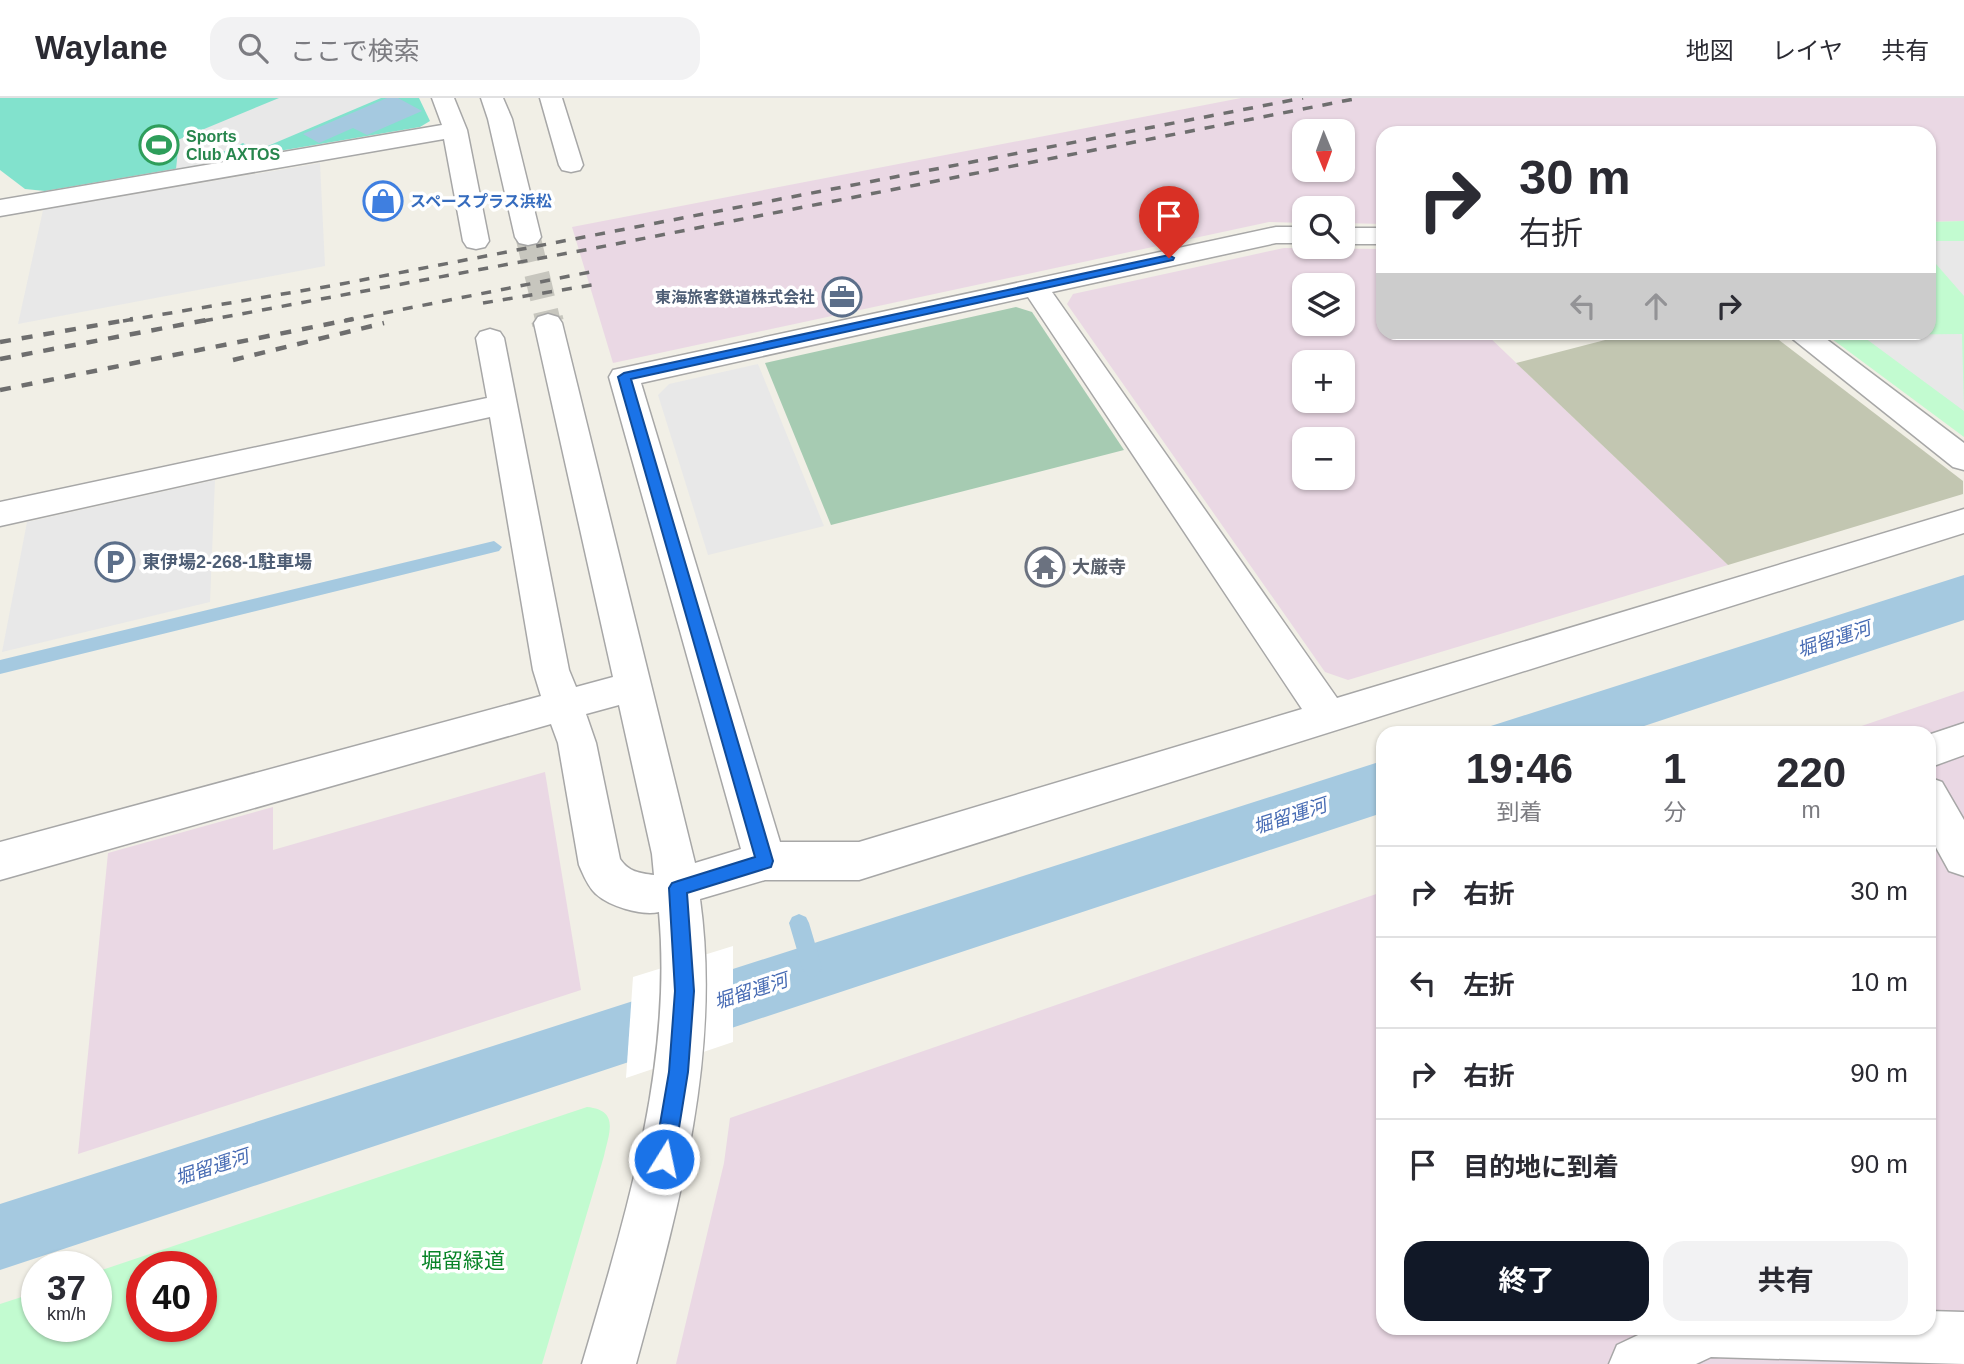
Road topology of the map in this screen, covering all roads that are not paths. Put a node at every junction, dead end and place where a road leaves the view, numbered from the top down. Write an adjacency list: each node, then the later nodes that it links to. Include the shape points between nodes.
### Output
1 (443, 98): 4 (street)
2 (492, 98): 10 (street)
3 (551, 98): 5 (street)
4 (455, 130): 6 (street, via 196,175); 11 (street)
5 (571, 165)
6 (4, 199)
7 (1292, 235): 12 (street)
8 (1355, 236): 9 (street)
9 (1376, 236)
10 (527, 237)
11 (476, 241)
12 (1035, 287): 22 (street); 28 (street, via 624,377)
13 (548, 323): 20 (street)
14 (490, 338): 16 (street)
15 (1808, 340): 17 (street)
16 (503, 404): 18 (street); 21 (street, via 551,670)
17 (1964, 459)
18 (0, 514)
19 (1964, 521): 22 (street)
20 (634, 686): 21 (street); 29 (street)
21 (563, 705): 27 (street); 29 (street, via 577,743 600,865 611,881 631,891 654,894)
22 (1328, 716): 28 (street, via 859,861)
23 (1964, 739): 24 (street)
24 (1936, 749)
25 (1936, 808): 26 (street)
26 (1964, 858)
27 (0, 861)
28 (765, 861): 29 (street)
29 (678, 888): 33 (street, via 684,991 679,1060 664,1159)
30 (1698, 1335): 34 (street)
31 (1851, 1335): 32 (street)
32 (1964, 1339)
33 (609, 1364)
34 (1636, 1364)

